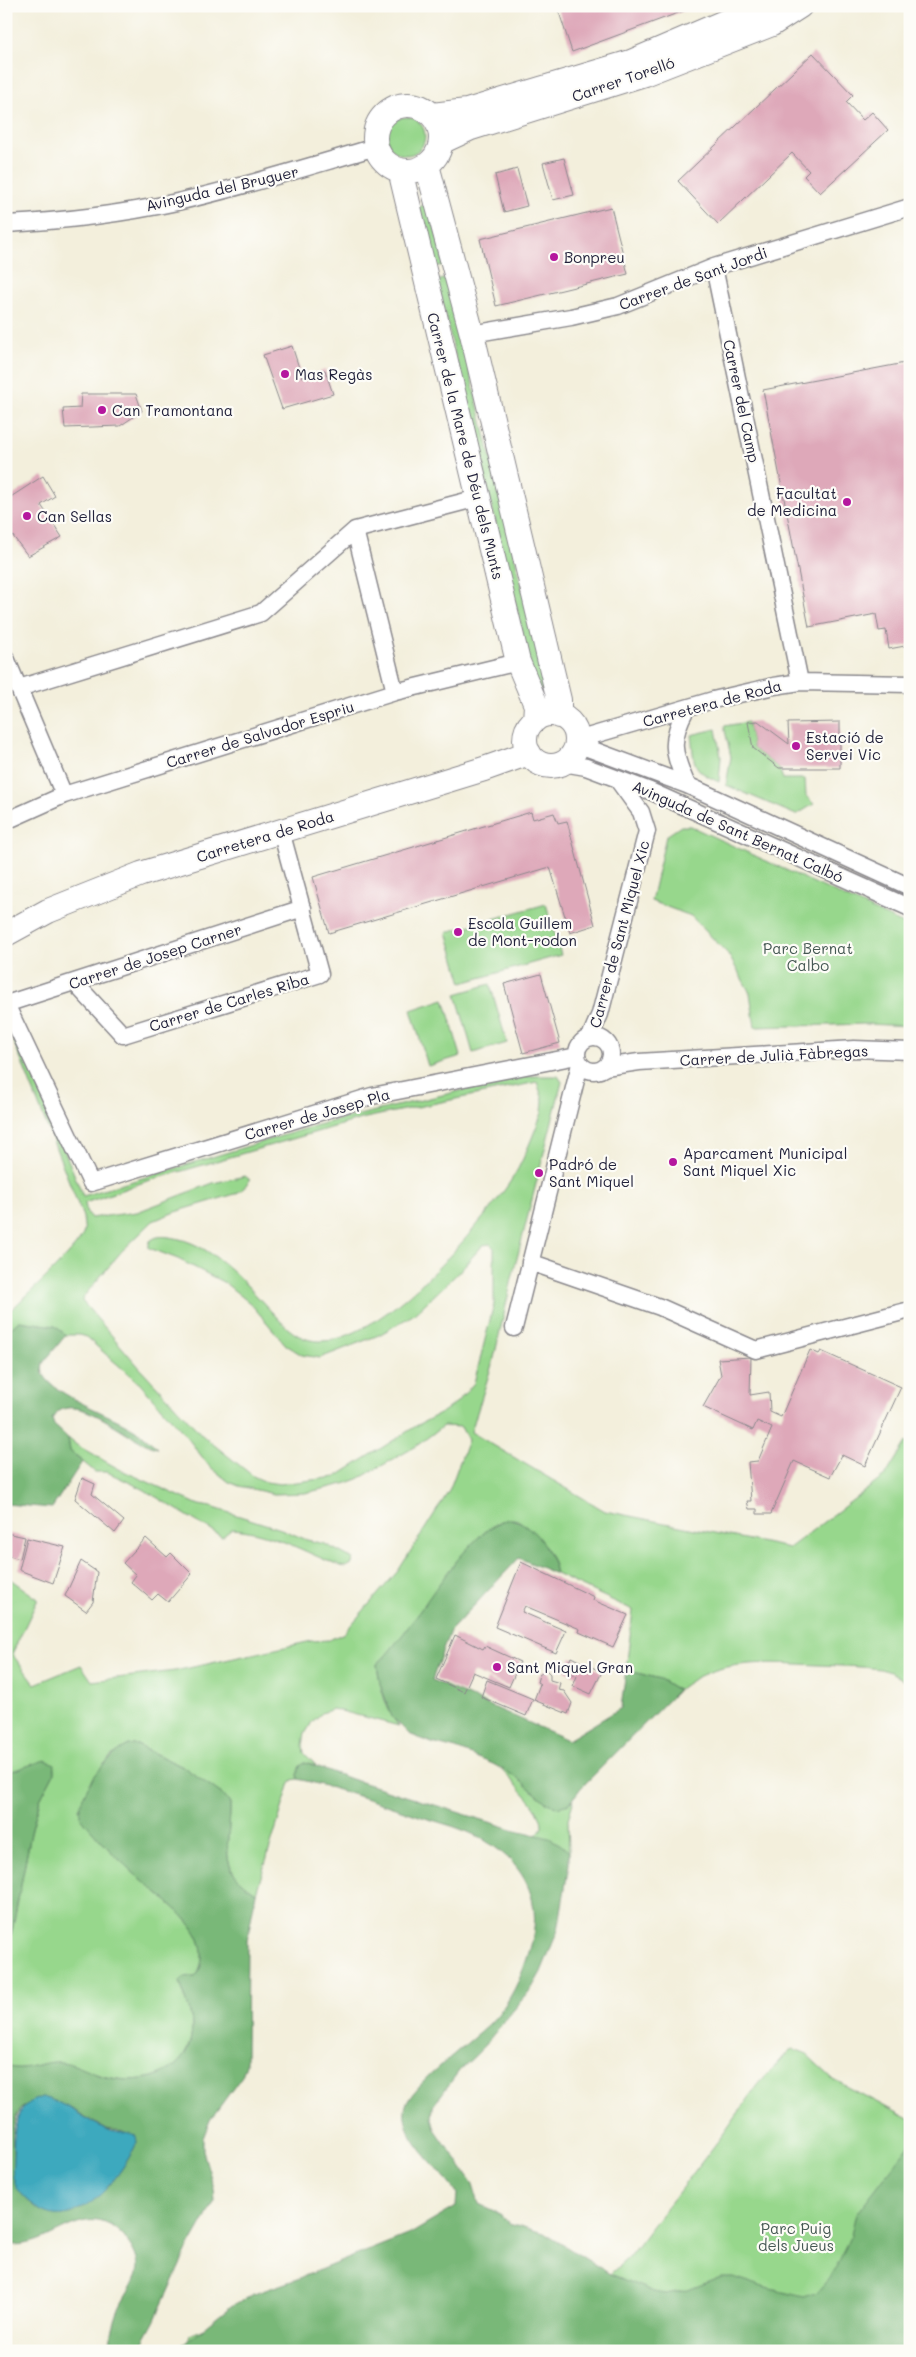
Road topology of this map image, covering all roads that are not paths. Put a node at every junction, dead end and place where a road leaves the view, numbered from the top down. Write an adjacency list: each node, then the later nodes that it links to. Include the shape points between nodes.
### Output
1 (762, 6): 3 (street, Carrer Torelló, via 631,62 466,111)
2 (800, 6): 4 (street, Carrer Torelló, via 772,24 644,74 471,128)
3 (432, 115): 4 (street, via 439,125); 5 (street, via 414,105 401,105 389,110 376,126)
4 (441, 142): 6 (street, via 438,153)
5 (376, 147): 7 (street, via 385,162); 9 (street, Avinguda del Bruguer, via 175,202 82,217)
6 (427, 165): 7 (street, via 414,170); 11 (street, Carrer de la Mare de Déu dels Munts)
7 (400, 170): 12 (street, Carrer de la Mare de Déu dels Munts)
8 (910, 207): 10 (street, Carrer de Sant Jordi)
9 (6, 224)
10 (714, 268): 11 (street, Carrer de Sant Jordi, via 618,306); 16 (street, Carrer del Camp)
11 (472, 334): 21 (street, Carrer de la Mare de Déu dels Munts, via 559,700)
12 (478, 498): 13 (street); 15 (street, Carrer de la Mare de Déu dels Munts)
13 (355, 530): 18 (street, via 261,613); 19 (street)
14 (6, 658): 18 (street)
15 (518, 662): 19 (street, Carrer de Salvador Espriu); 22 (street, Carrer de la Mare de Déu dels Munts, via 536,705)
16 (800, 682): 17 (street, Carretera de Roda); 20 (street, Carretera de Roda)
17 (910, 684)
18 (19, 688): 28 (street)
19 (395, 692): 28 (street, Carrer de Salvador Espriu)
20 (686, 709): 23 (street, Carretera de Roda); 27 (street, Avinguda de Sant Bernat Calbó, via 674,736 676,758)
21 (559, 716): 22 (street); 23 (street, via 573,726)
22 (535, 720): 24 (street, via 525,739)
23 (577, 742): 25 (street, via 573,754); 27 (street, Avinguda de Sant Bernat Calbó)
24 (529, 752): 25 (street, via 544,765); 30 (street, Carretera de Roda, via 484,769)
25 (563, 763): 26 (street, Avinguda de Sant Bernat Calbó)
26 (617, 779): 33 (street, Avinguda de Sant Bernat Calbó, via 709,816); 37 (street, Carrer de Sant Miquel Xic, via 640,812 647,831 600,1014)
27 (687, 785): 31 (street, Avinguda de Sant Bernat Calbó)
28 (64, 795): 29 (street, Carrer de Salvador Espriu)
29 (6, 821)
30 (281, 831): 32 (street, Carrer de Carles Riba); 34 (street, Carretera de Roda, via 142,874 48,911)
31 (910, 887)
32 (303, 908): 35 (street, Carrer de Josep Carner); 35 (street, Carrer de Carles Riba, via 320,974 123,1035)
33 (910, 908)
34 (6, 934)
35 (74, 982): 36 (street, Carrer de Josep Carner)
36 (6, 1004): 40 (street, Carrer de Josep Pla, via 91,1183 372,1096)
37 (590, 1037): 38 (street, via 602,1039); 40 (street, via 580,1044)
38 (607, 1044): 41 (street); 42 (street, via 611,1056)
39 (910, 1051): 41 (street, Carrer de Julià Fàbregas, via 854,1049)
40 (578, 1060): 42 (street, via 587,1070); 43 (street)
41 (639, 1062): 42 (street, Carrer de Julià Fàbregas)
42 (600, 1069): 43 (street)
43 (572, 1099): 44 (street)
44 (530, 1262): 45 (street, via 660,1307 756,1350); 46 (street)
45 (910, 1310)
46 (514, 1328)

